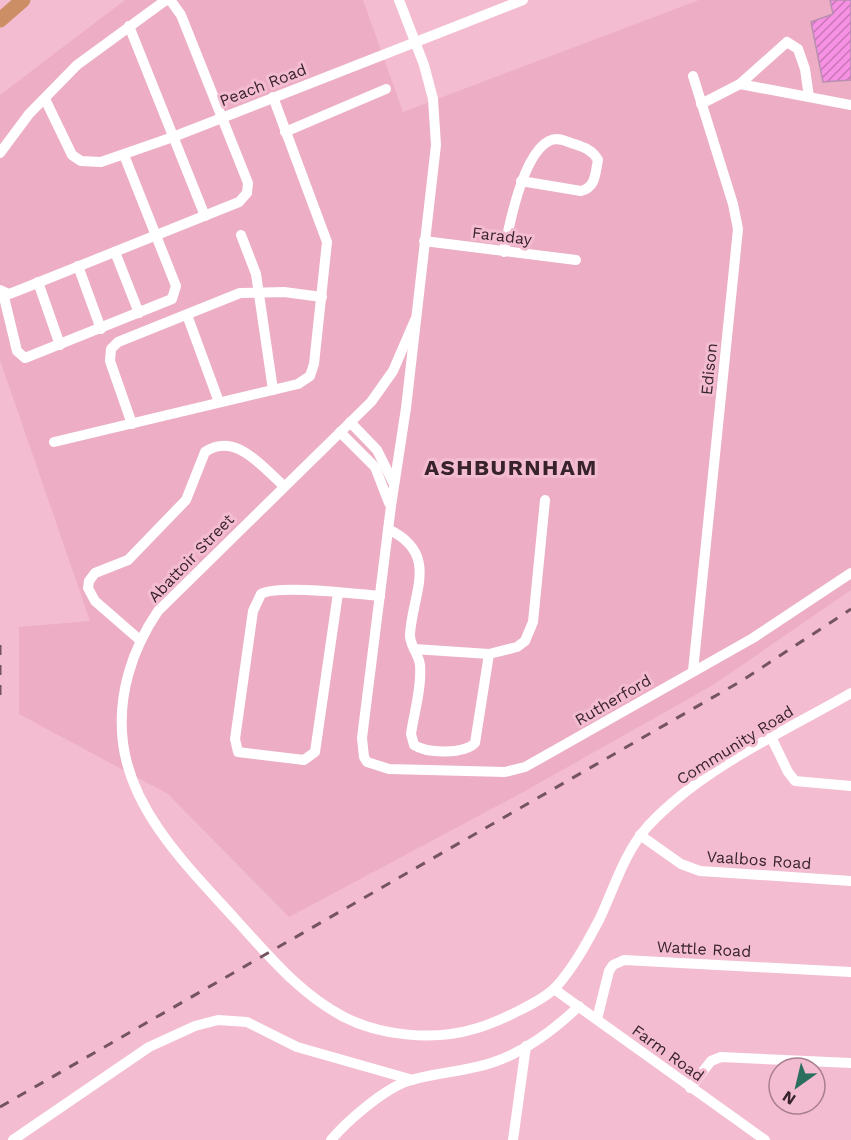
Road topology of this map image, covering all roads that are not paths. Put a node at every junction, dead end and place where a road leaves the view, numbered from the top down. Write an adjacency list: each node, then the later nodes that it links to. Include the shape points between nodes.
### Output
1 (23, 0): 4 (highway)
2 (399, 0): 6 (street, Abattoir Street)
3 (523, 0): 6 (street, Peach Road)
4 (0, 20)
5 (129, 26): 12 (street, via 84,59); 15 (street, via 161,1 171,1 181,15); 17 (street)
6 (416, 42): 10 (street, Peach Road); 24 (street, Abattoir Street, via 436,119)
7 (693, 76): 13 (street, Edison)
8 (740, 84): 11 (street); 11 (street, via 782,45 790,43 802,58); 13 (street)
9 (386, 89): 16 (street)
10 (273, 97): 15 (street, Peach Road); 16 (street)
11 (809, 97): 14 (street)
12 (45, 99): 18 (street); 19 (street, Peach Road, via 76,158 95,163)
13 (702, 104): 55 (street, Edison, via 738,229)
14 (851, 105)
15 (222, 117): 17 (street, Peach Road); 21 (street, via 248,189 239,202)
16 (285, 132): 32 (street, via 327,242)
17 (173, 137): 19 (street, Peach Road); 21 (street)
18 (0, 153)
19 (124, 155): 23 (street)
20 (522, 181): 20 (street, via 543,144 551,139 588,148 598,160 594,183 581,191); 26 (street)
21 (205, 216): 23 (street)
22 (241, 235): 31 (street, via 256,274)
23 (155, 236): 25 (street); 33 (street, via 176,291 167,302)
24 (424, 241): 26 (street, Faraday); 35 (street, Abattoir Street)
25 (115, 252): 28 (street); 33 (street)
26 (504, 252): 27 (street, Faraday)
27 (576, 260)
28 (78, 266): 29 (street); 36 (street)
29 (38, 282): 30 (street, via 9,294); 37 (street)
30 (2, 291): 37 (street, via 19,355 29,358)
31 (258, 291): 32 (street); 34 (street, via 232,295); 38 (street)
32 (322, 297): 38 (street, via 312,371 305,381)
33 (139, 313): 36 (street)
34 (187, 315): 39 (street); 41 (street, via 118,342 111,349 110,361)
35 (415, 320): 40 (street, Abattoir Street, via 384,386); 44 (street, Abattoir Street)
36 (101, 329): 37 (street)
37 (60, 345)
38 (273, 390): 39 (street)
39 (219, 402): 41 (street)
40 (350, 422): 42 (street, Abattoir Street); 44 (street, via 380,455)
41 (132, 424): 43 (street)
42 (340, 432): 45 (street, Abattoir Street); 47 (street, Abattoir Street, via 375,467)
43 (54, 442)
44 (394, 484): 47 (street, Abattoir Street)
45 (285, 486): 52 (street, Abattoir Street, via 176,591 158,611); 52 (street, via 235,447 218,446 205,452 186,500 128,560 95,573 89,581 95,601)
46 (545, 500): 54 (street, via 531,633 517,647)
47 (390, 506): 48 (street, Abattoir Street)
48 (388, 529): 51 (street, Abattoir Street); 53 (street, via 405,538 420,564 410,635)
49 (851, 573): 55 (street, Rutherford, via 753,638)
50 (338, 593): 50 (street, via 275,590 266,591 257,599 235,739 238,752 304,760 315,752); 51 (street)
51 (380, 596): 58 (street, Abattoir Street, via 362,738)
52 (141, 641): 63 (street, Abattoir Street, via 126,680 122,720 123,743 134,783 177,854 282,971 314,998 346,1018 390,1031 452,1035 511,1014)
53 (414, 649): 54 (street); 54 (street, via 420,665 411,734 414,745 425,749 466,749 475,742)
54 (489, 654)
55 (693, 671): 58 (street, Rutherford, via 555,752 513,771 388,769)
56 (851, 693): 57 (street, Community Road)
57 (772, 739): 59 (street, via 795,781); 60 (street, Community Road, via 694,785)
58 (367, 762)
59 (851, 786)
60 (640, 835): 61 (street, Vaalbos Road, via 675,860 700,871); 63 (street, Community Road, via 594,928)
61 (851, 881)
62 (851, 972): 65 (street, Wattle Road, via 624,960 609,971)
63 (554, 989): 64 (street, Farm Road)
64 (579, 1006): 65 (street, Farm Road); 66 (street)
65 (597, 1019): 69 (street, Farm Road)
66 (526, 1046): 68 (street, via 472,1069); 72 (street)
67 (851, 1063): 69 (street, via 721,1057 711,1061)
68 (413, 1080): 70 (street, via 297,1047 247,1022 218,1020 149,1047); 71 (street, via 383,1095)
69 (690, 1088): 73 (street, Farm Road)
70 (13, 1140)
71 (331, 1140)
72 (513, 1140)
73 (765, 1140)

